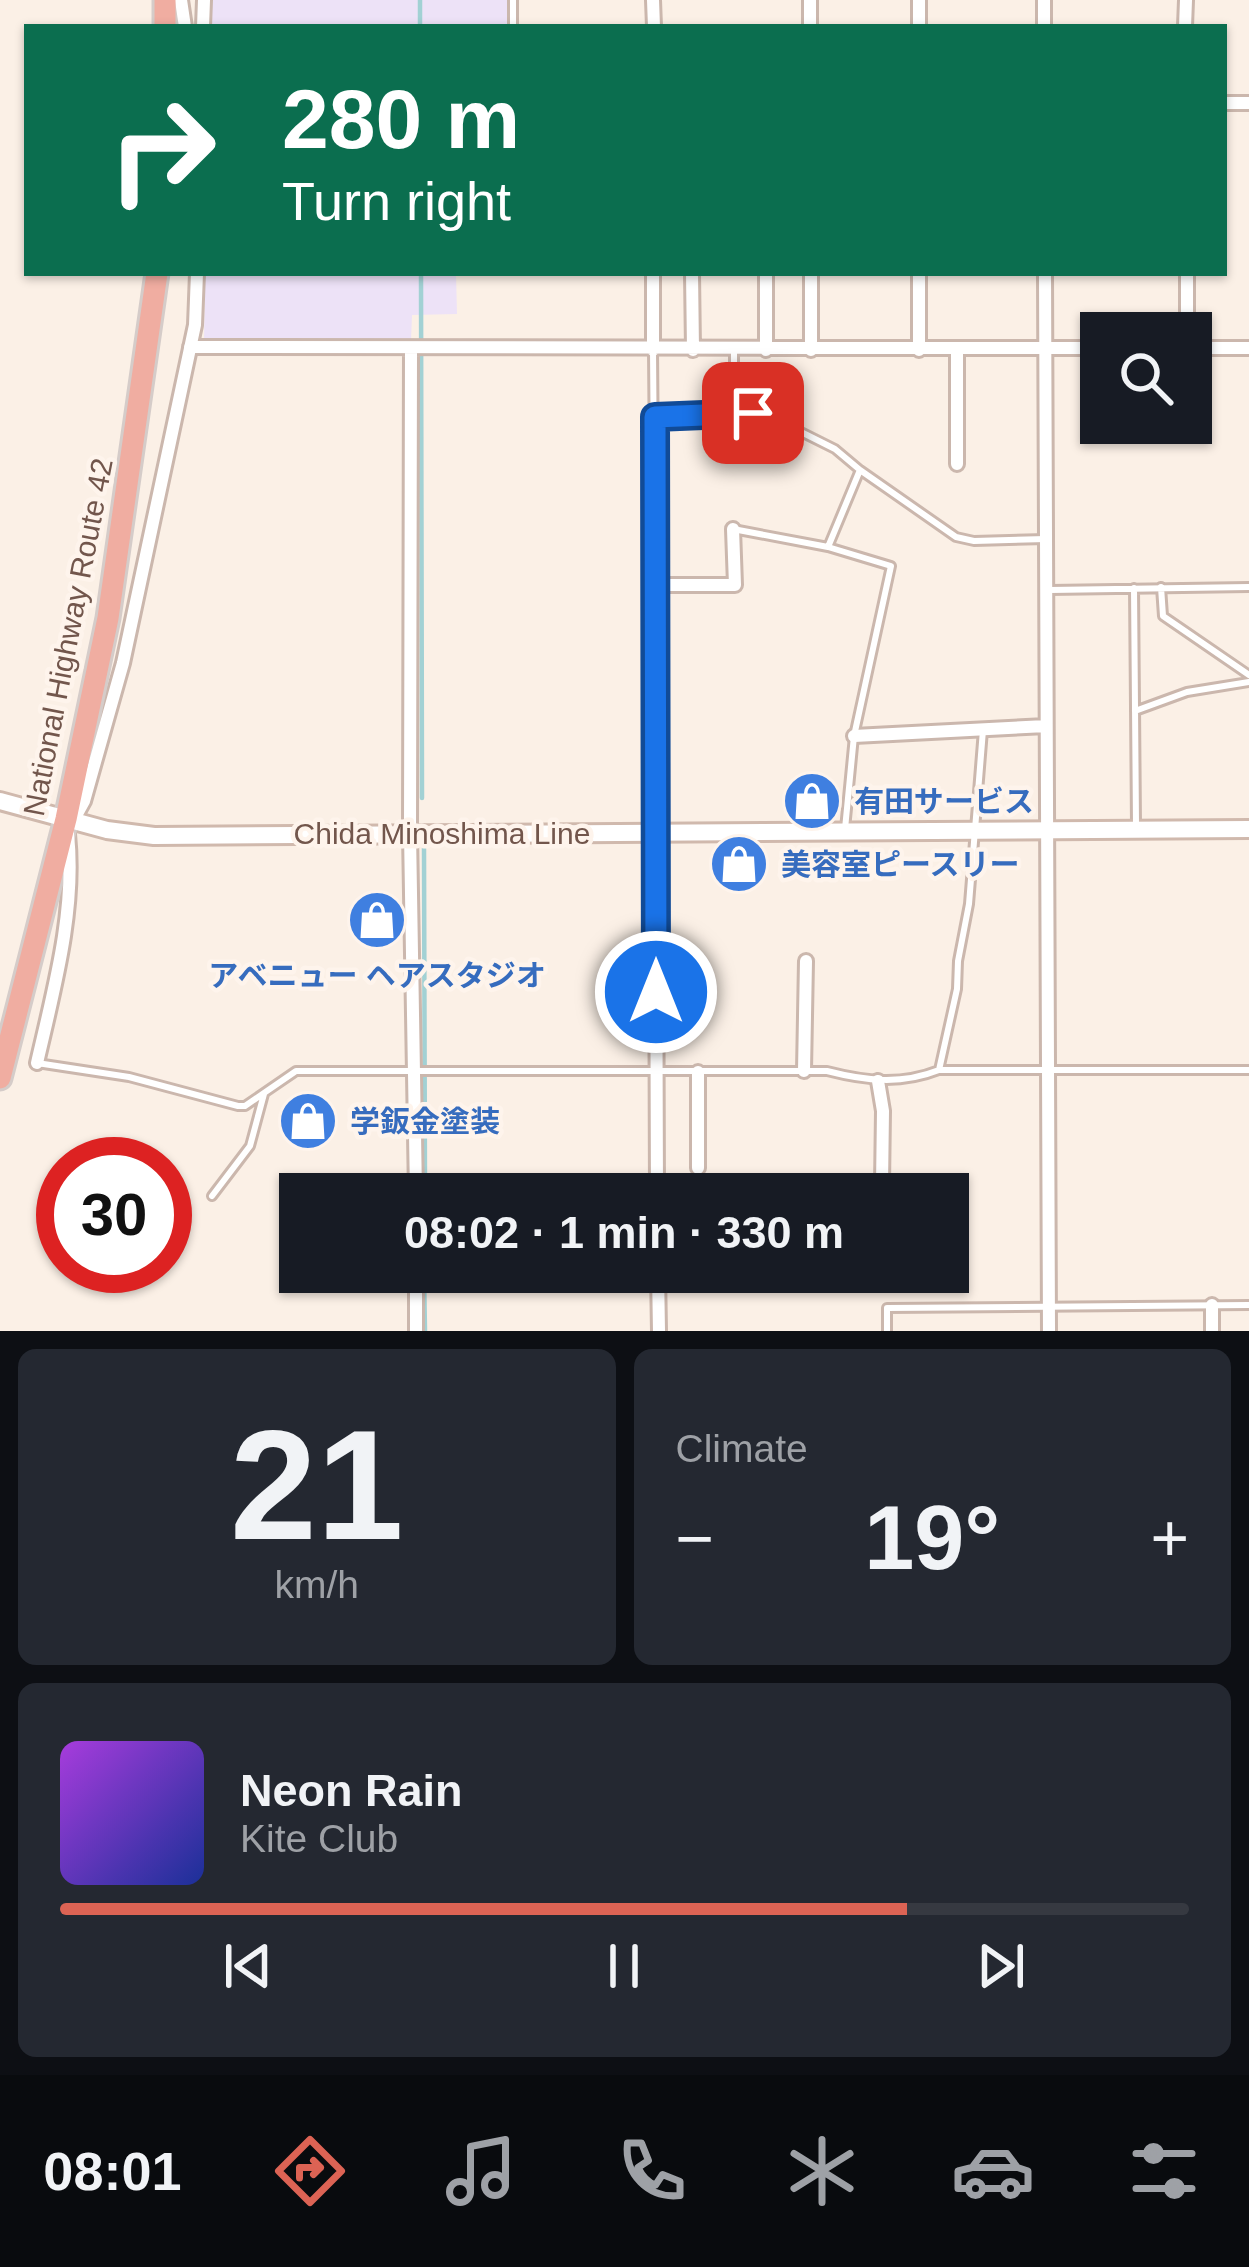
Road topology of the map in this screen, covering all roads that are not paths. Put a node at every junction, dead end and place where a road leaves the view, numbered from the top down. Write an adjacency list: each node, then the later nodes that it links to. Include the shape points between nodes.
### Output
1 (157, 276): 42 (highway, National Highway Route 42, via 108,618)
2 (197, 276): 11 (street)
3 (653, 276): 17 (street)
4 (692, 276): 18 (street)
5 (766, 276): 19 (street)
6 (811, 276): 20 (street)
7 (919, 276): 21 (street)
8 (1045, 276): 15 (street)
9 (1187, 276): 10 (street)
10 (1187, 312)
11 (190, 347): 16 (street); 42 (street, via 123,663 84,801)
12 (1080, 348): 15 (street)
13 (1212, 348): 14 (street)
14 (1249, 348)
15 (1045, 349): 22 (street); 29 (street)
16 (411, 350): 17 (street); 49 (street)
17 (653, 350): 18 (street); 25 (lane)
18 (693, 350): 23 (street)
19 (766, 350): 20 (street); 23 (street)
20 (812, 350): 21 (street)
21 (919, 350): 22 (street)
22 (957, 350): 26 (street)
23 (734, 351): 24 (lane)
24 (734, 415): 25 (lane); 27 (lane, via 769,416)
25 (655, 417): 31 (lane)
26 (957, 464)
27 (860, 470): 29 (lane, via 956,537); 30 (lane)
28 (733, 529): 30 (lane); 31 (street, via 735,584)
29 (1046, 539): 35 (street)
30 (828, 547): 40 (lane, via 891,566)
31 (655, 585): 48 (street)
32 (1249, 586): 33 (lane)
33 (1161, 587): 34 (lane); 36 (lane, via 1163,616)
34 (1134, 588): 35 (lane); 37 (lane)
35 (1046, 590): 38 (street)
36 (1249, 678): 37 (lane)
37 (1135, 711): 47 (lane)
38 (1046, 727): 39 (street); 46 (street)
39 (983, 730): 40 (street); 45 (lane)
40 (854, 736): 44 (lane)
41 (0, 801): 42 (main road, Chida Minoshima Line)
42 (63, 818): 49 (main road, Chida Minoshima Line, via 154,836); 51 (street, via 71,861 61,962); 59 (highway, National Highway Route 42)
43 (1249, 829): 47 (main road, Chida Minoshima Line)
44 (845, 830): 45 (main road, Chida Minoshima Line); 48 (main road, Chida Minoshima Line)
45 (974, 830): 46 (main road, Chida Minoshima Line); 52 (lane, via 958,989)
46 (1045, 830): 47 (main road, Chida Minoshima Line); 56 (street)
47 (1136, 830)
48 (656, 832): 49 (main road, Chida Minoshima Line); 57 (street)
49 (410, 833): 54 (street)
50 (806, 961): 55 (street)
51 (37, 1063): 61 (lane, via 238,1106)
52 (939, 1070): 56 (lane); 60 (lane)
53 (1249, 1070): 56 (lane)
54 (416, 1071): 57 (lane); 61 (lane, via 296,1070); 63 (street)
55 (804, 1071): 58 (lane); 60 (lane)
56 (1048, 1071): 69 (street)
57 (656, 1072): 58 (lane); 64 (street)
58 (698, 1072): 62 (street)
59 (0, 1078)
60 (878, 1081): 65 (street)
61 (264, 1092): 66 (lane, via 250,1146)
62 (698, 1168)
63 (416, 1173)
64 (657, 1173)
65 (882, 1173)
66 (212, 1196)
67 (416, 1293): 72 (street)
68 (658, 1293): 73 (street)
69 (1049, 1304): 70 (lane); 74 (lane, via 886,1308); 75 (street)
70 (1212, 1305): 71 (lane); 76 (street)
71 (1249, 1305)
72 (416, 1331)
73 (659, 1331)
74 (886, 1331)
75 (1049, 1331)
76 (1212, 1331)

